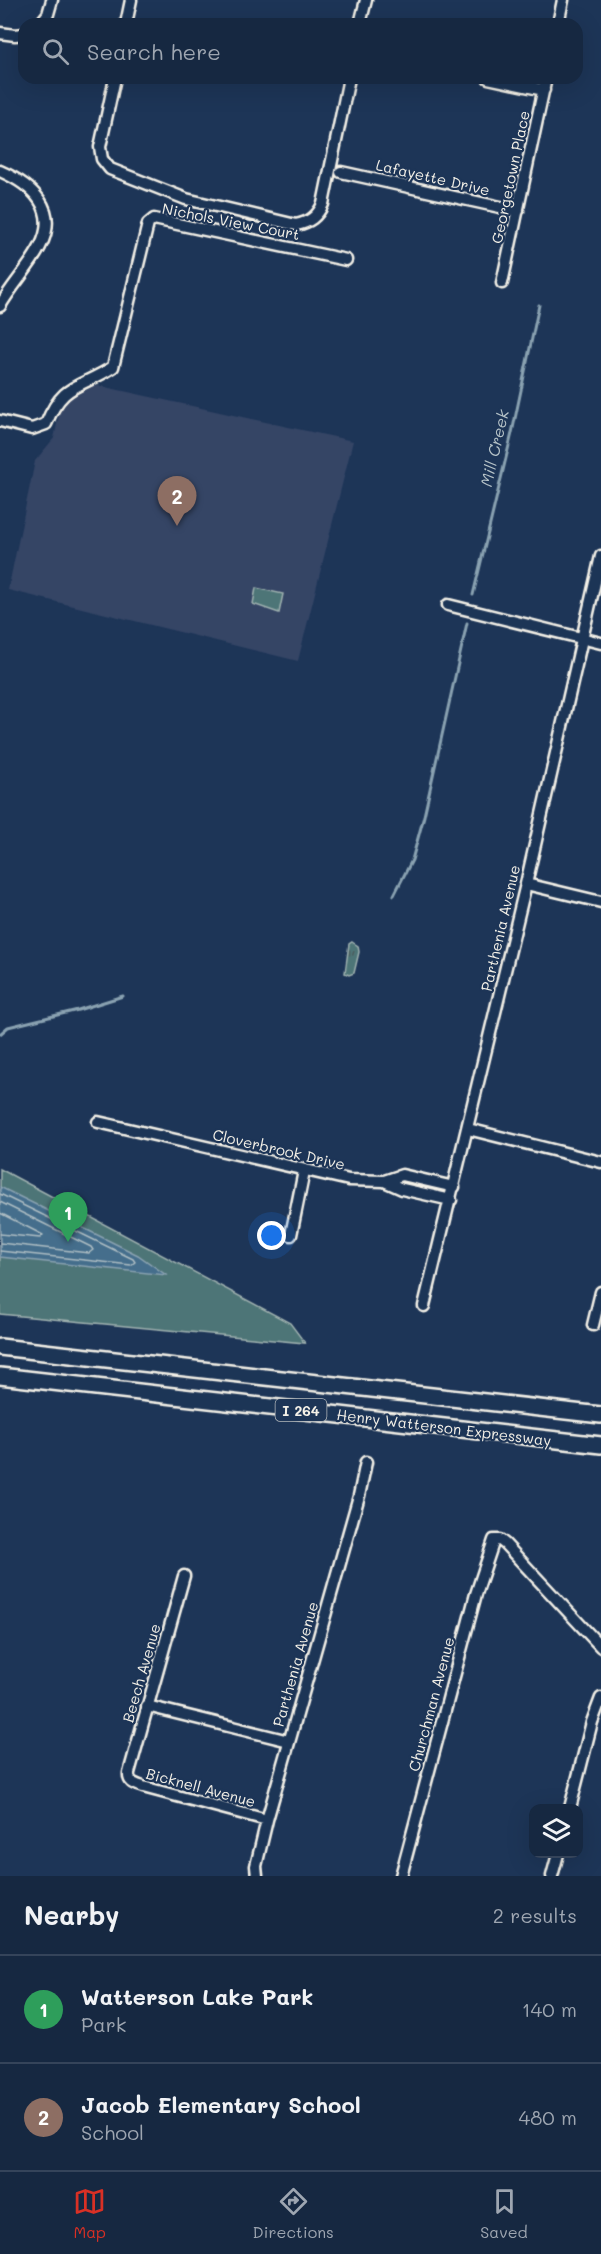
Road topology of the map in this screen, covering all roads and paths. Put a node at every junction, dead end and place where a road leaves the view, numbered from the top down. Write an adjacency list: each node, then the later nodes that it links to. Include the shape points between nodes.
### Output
1 (52, 0): 5 (street)
2 (131, 0): 6 (street)
3 (366, 0): 7 (street)
4 (563, 0): 8 (street)
5 (45, 18)
6 (127, 18)
7 (362, 18)
8 (559, 18)
9 (0, 33): 10 (street)
10 (18, 34)
11 (114, 84): 12 (street, via 100,147 102,159 110,169 186,199 296,225 318,215 323,204)
12 (348, 84)
13 (516, 84): 15 (street)
14 (545, 84): 15 (street, Georgetown Place)
15 (544, 90): 18 (street, Georgetown Place)
16 (0, 171): 21 (street, via 36,193 46,223 41,246)
17 (341, 172): 18 (street, Lafayette Drive)
18 (518, 211): 20 (street, Georgetown Place)
19 (346, 261): 22 (street, Nichols View Court, via 154,219 148,225 113,367 68,389 54,404 46,424 32,429)
20 (502, 283)
21 (0, 306)
22 (0, 421)
23 (601, 556): 25 (street, Parthenia Avenue)
24 (448, 605): 25 (street)
25 (581, 639): 26 (street); 27 (street, Parthenia Avenue)
26 (601, 643)
27 (526, 884): 28 (street); 30 (street, Parthenia Avenue)
28 (601, 902)
29 (98, 1122): 32 (street, Cloverbrook Drive)
30 (468, 1129): 31 (street); 34 (street, Parthenia Avenue)
31 (601, 1162)
32 (304, 1171): 33 (street, Cloverbrook Drive, via 349,1180); 36 (street)
33 (384, 1181): 34 (street, Cloverbrook Drive, via 402,1175); 35 (street)
34 (454, 1187): 35 (street, Parthenia Avenue)
35 (451, 1200): 38 (street, Parthenia Avenue)
36 (291, 1235)
37 (601, 1292): 39 (street)
38 (424, 1306)
39 (593, 1325)
40 (0, 1347): 42 (highway, Henry Watterson Expressway / I 264)
41 (0, 1376): 43 (highway, Henry Watterson Expressway / I 264)
42 (601, 1415)
43 (601, 1445)
44 (366, 1462): 49 (street, Parthenia Avenue)
45 (184, 1576): 48 (street, Beech Avenue)
46 (601, 1647): 55 (street, Churchman Avenue, via 505,1544 494,1540)
47 (601, 1698): 51 (street)
48 (147, 1706): 49 (street); 50 (street, Beech Avenue)
49 (289, 1741): 52 (street, Parthenia Avenue)
50 (129, 1779): 52 (street, Bicknell Avenue, via 143,1787)
51 (571, 1804)
52 (267, 1820): 54 (street, Parthenia Avenue)
53 (557, 1858): 56 (street)
54 (256, 1875)
55 (401, 1876)
56 (552, 1876)

